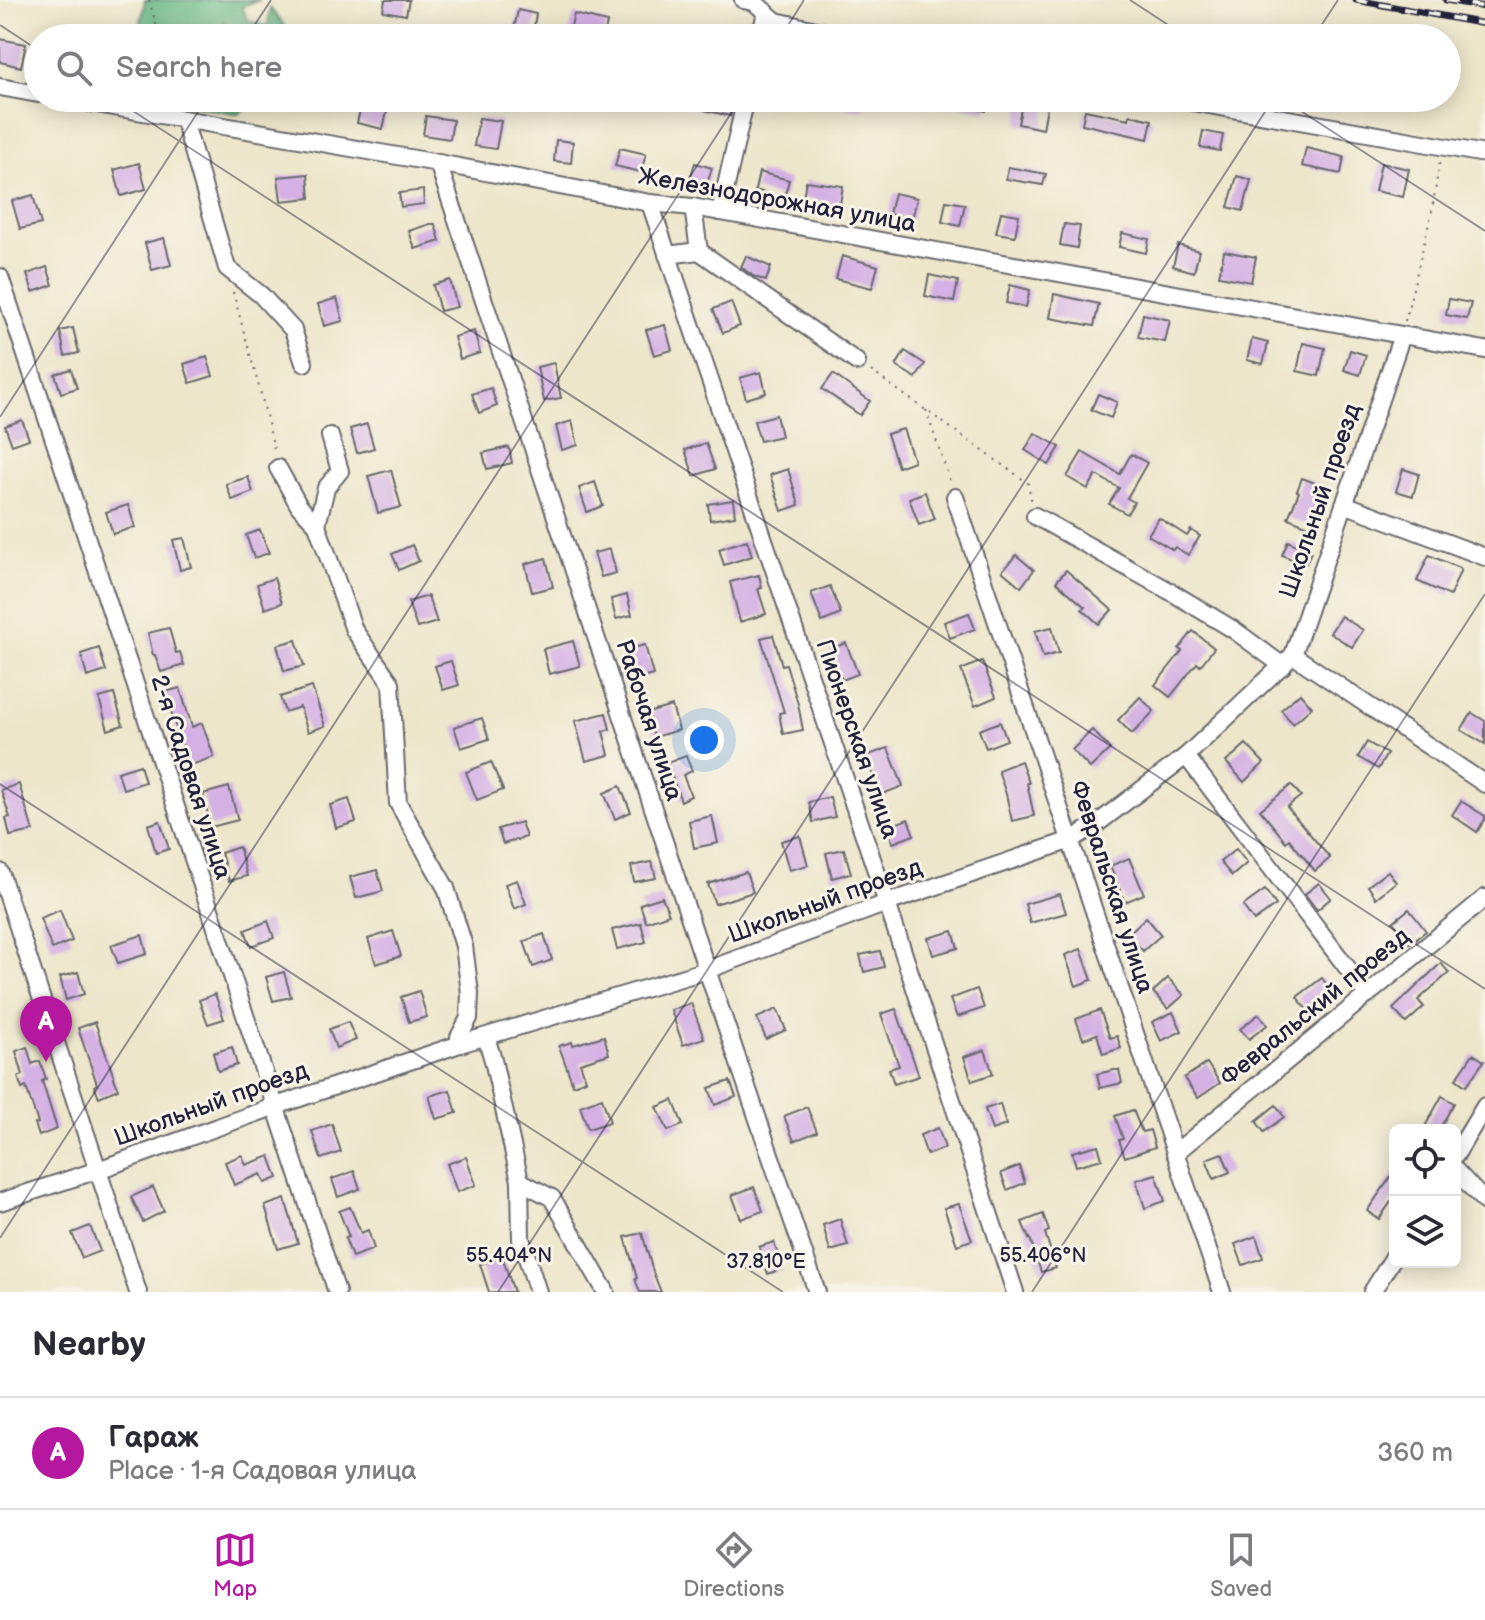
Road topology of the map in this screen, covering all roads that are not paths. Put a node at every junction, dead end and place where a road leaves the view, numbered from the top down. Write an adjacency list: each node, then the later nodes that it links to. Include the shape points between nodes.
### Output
1 (743, 0): 2 (street)
2 (766, 12): 3 (street); 4 (street)
3 (763, 24)
4 (789, 24)
5 (0, 87): 6 (street)
6 (24, 91)
7 (140, 112): 10 (street, Железнодорожная улица)
8 (743, 112): 15 (street)
9 (1249, 112): 11 (street)
10 (184, 120): 12 (street, Железнодорожная улица); 22 (street, via 227,268 293,330)
11 (1485, 154)
12 (438, 163): 13 (street, Железнодорожная улица); 37 (street, Рабочая улица)
13 (650, 203): 14 (street, Железнодорожная улица); 17 (street, Пионерская улица)
14 (693, 207): 15 (street, Железнодорожная улица); 16 (street)
15 (720, 212): 19 (street, Железнодорожная улица)
16 (699, 251): 17 (street); 21 (street)
17 (667, 255): 36 (street, Пионерская улица)
18 (0, 277): 41 (street, 2-я Садовая улица)
19 (1402, 335): 20 (street, Железнодорожная улица); 26 (street, Школьный проезд)
20 (1485, 350)
21 (857, 362)
22 (304, 363)
23 (330, 436): 28 (street, via 340,471 326,488)
24 (278, 468): 28 (street, via 299,506)
25 (955, 497): 33 (street, Февральская улица)
26 (1344, 504): 29 (street); 30 (street, Школьный проезд)
27 (1035, 516): 30 (street)
28 (317, 525): 40 (street, via 354,630 391,683 398,803 446,888 464,946 470,1006)
29 (1485, 557)
30 (1288, 660): 31 (street, Школьный проезд); 32 (street)
31 (1186, 756): 33 (street, Школьный проезд); 38 (street)
32 (1485, 784)
33 (1071, 840): 36 (street, Школьный проезд); 44 (street, Февральская улица)
34 (0, 872): 45 (street)
35 (1485, 898): 38 (street, Февральский проезд)
36 (887, 903): 37 (street, Школьный проезд); 56 (street, Пионерская улица)
37 (707, 970): 39 (street, Школьный проезд); 55 (street, Рабочая улица)
38 (1368, 995): 44 (street, Февральский проезд)
39 (486, 1037): 40 (street, Школьный проезд); 47 (street)
40 (460, 1044): 41 (street, Школьный проезд)
41 (276, 1106): 45 (street, Школьный проезд); 52 (street, 2-я Садовая улица)
42 (1485, 1106): 43 (street)
43 (1461, 1146)
44 (1175, 1153): 57 (street, Февральская улица)
45 (98, 1170): 48 (street, Школьный проезд); 51 (street)
46 (1461, 1176): 49 (street)
47 (520, 1181): 53 (street, via 521,1239); 54 (street, via 552,1198)
48 (0, 1202)
49 (1485, 1202)
50 (1389, 1265): 58 (street)
51 (138, 1292)
52 (337, 1292)
53 (538, 1292)
54 (606, 1292)
55 (817, 1292)
56 (1015, 1292)
57 (1222, 1292)
58 (1372, 1292)

